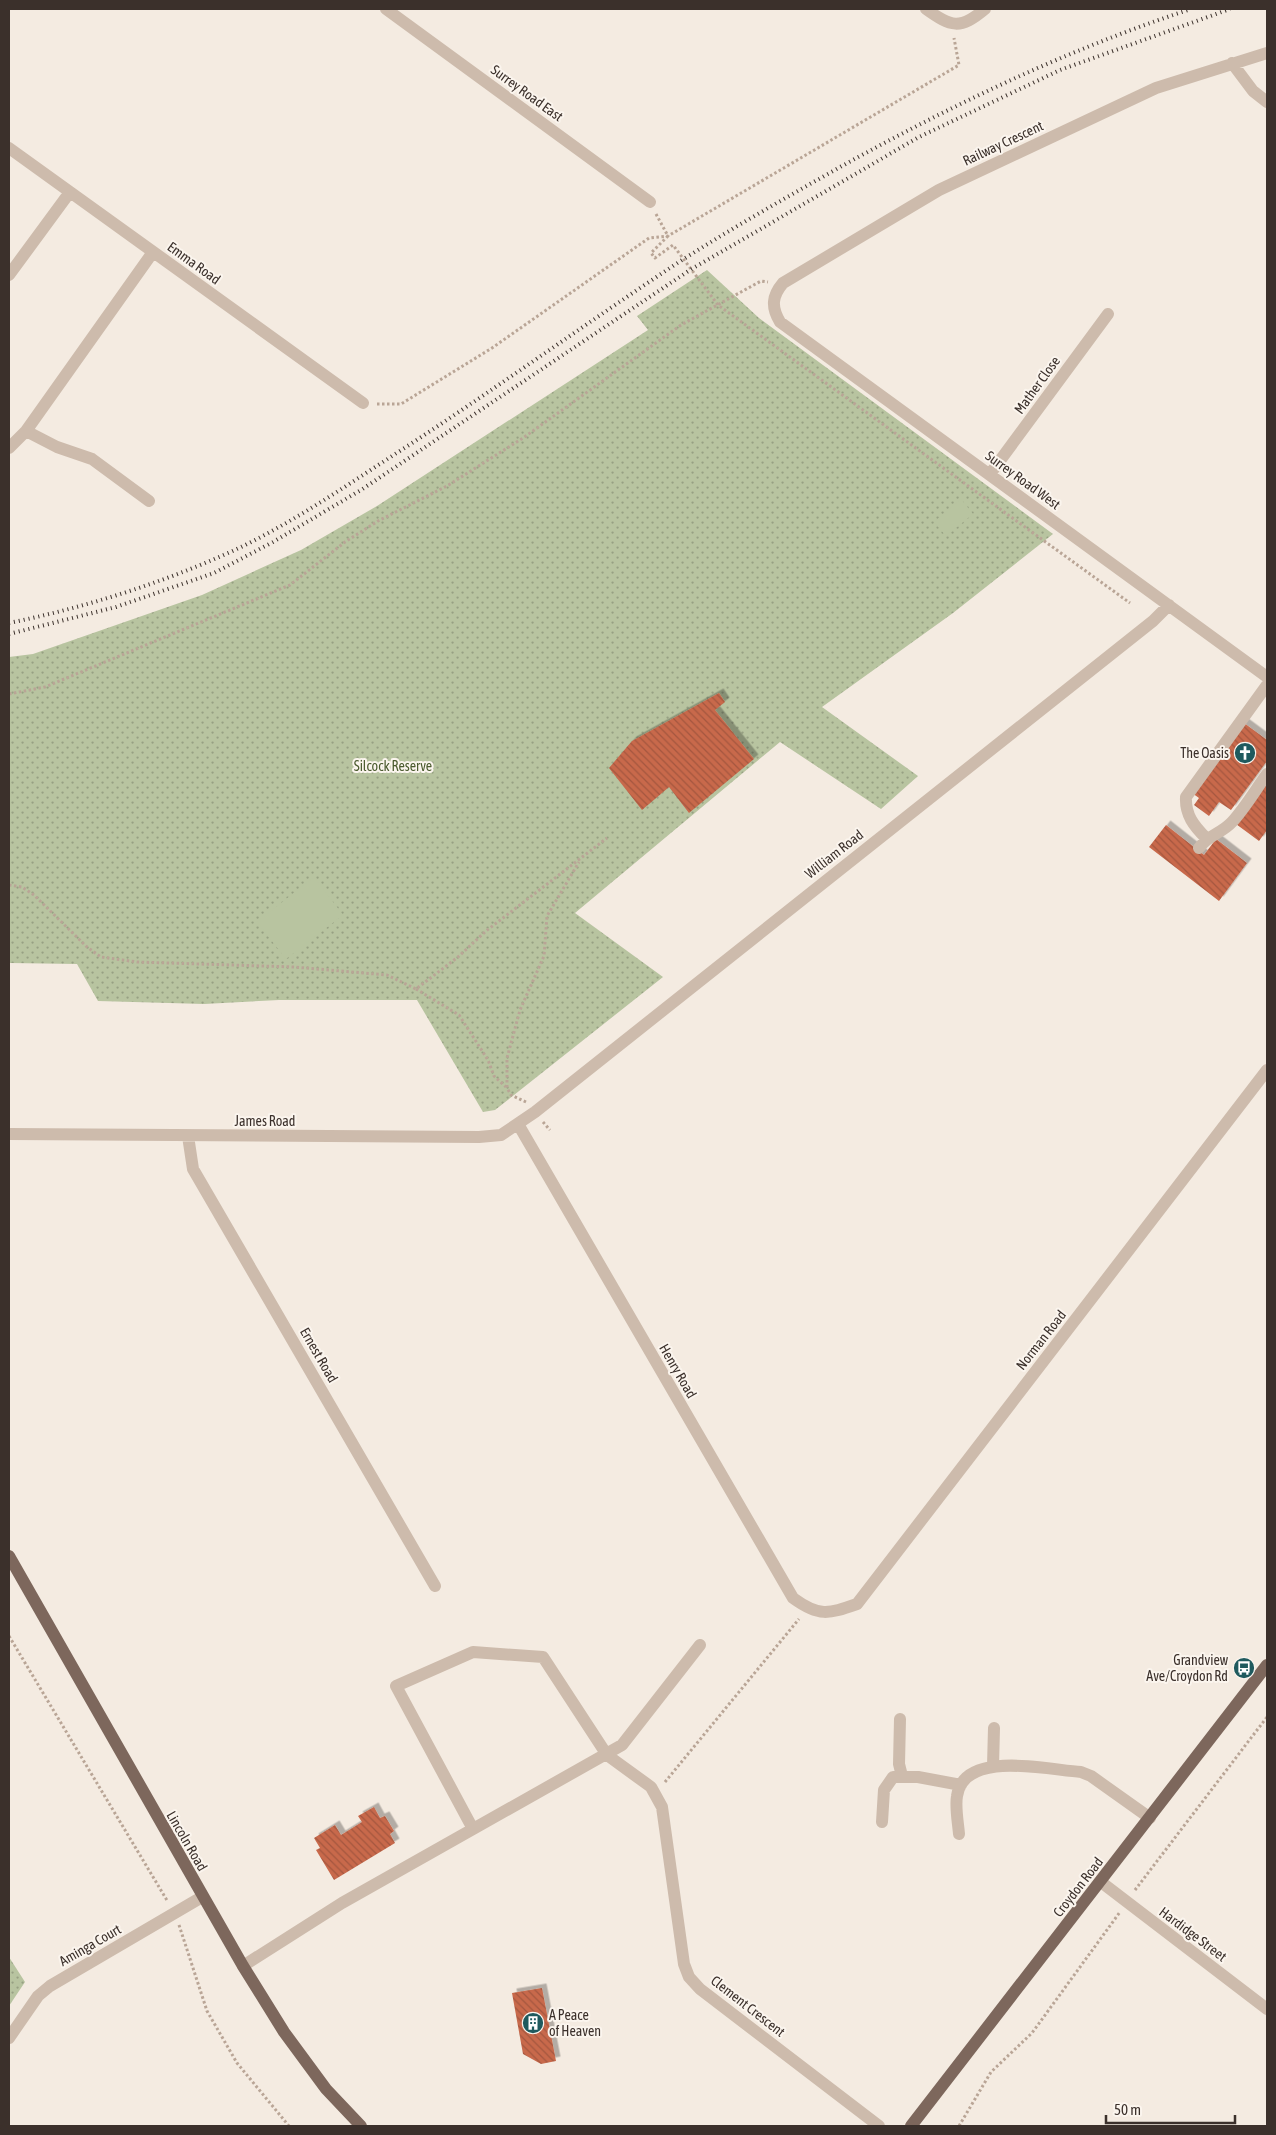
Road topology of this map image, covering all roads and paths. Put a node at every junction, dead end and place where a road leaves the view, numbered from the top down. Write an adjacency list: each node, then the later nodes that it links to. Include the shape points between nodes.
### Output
1 (386, 9): 10 (street, Surrey Road East)
2 (926, 9): 4 (street)
3 (985, 9): 4 (street, via 966,23)
4 (952, 25): 11 (path, via 959,65)
5 (1267, 53): 6 (street, Railway Crescent)
6 (1232, 63): 7 (street, via 1252,91); 14 (street, Railway Crescent, via 1156,88 939,190)
7 (1267, 102)
8 (9, 148): 9 (street, Emma Road)
9 (70, 192): 12 (street, Emma Road); 13 (street)
10 (650, 202): 11 (path)
11 (668, 236): 15 (path, via 651,253 655,258 673,245); 17 (path, via 649,238 492,348 401,404)
12 (153, 252): 17 (street, Emma Road); 18 (street)
13 (9, 275)
14 (783, 283): 15 (path, via 761,281); 20 (street, Surrey Road West, via 777,290 773,310 780,322)
15 (718, 305): 22 (path); 26 (path, via 681,325 523,438 447,486 378,521 345,542 290,585 45,687)
16 (1108, 314): 20 (street, Mather Close)
17 (363, 403)
18 (26, 431): 19 (street); 21 (street, via 57,447 92,459)
19 (9, 448)
20 (990, 474): 23 (street, Surrey Road West)
21 (148, 501)
22 (1130, 603)
23 (1168, 605): 24 (street, Surrey Road West); 34 (street, William Road)
24 (1267, 677)
25 (1267, 685): 27 (street, via 1186,797 1186,808 1202,843 1232,822)
26 (9, 694)
27 (1267, 774)
28 (607, 838): 29 (path)
29 (581, 860): 31 (path, via 486,931); 33 (path, via 547,916 544,956 520,1010 507,1058)
30 (9, 885): 31 (path, via 22,887 34,895 101,957 137,962 387,975)
31 (416, 989): 33 (path, via 459,1015 488,1060 494,1076)
32 (1267, 1070): 42 (street, Norman Road, via 857,1604)
33 (507, 1088): 34 (path, via 511,1095 524,1100)
34 (535, 1112): 35 (street, William Road); 36 (path)
35 (518, 1124): 38 (street, James Road, via 501,1135 479,1137); 41 (street, Henry Road, via 793,1598)
36 (550, 1130)
37 (9, 1134): 38 (street, James Road)
38 (188, 1136): 40 (street, Ernest Road, via 193,1169)
39 (10, 1564): 59 (main road, Lincoln Road)
40 (436, 1586)
41 (808, 1609): 42 (street, Henry Road); 53 (path, via 779,1640 662,1786)
42 (828, 1614)
43 (9, 1636): 61 (path)
44 (700, 1645): 49 (street, via 636,1730 622,1745)
45 (1267, 1665): 54 (main road, Croydon Road)
46 (900, 1718): 51 (street, via 899,1764)
47 (1267, 1718): 60 (path)
48 (994, 1728): 50 (street)
49 (607, 1754): 53 (street, via 651,1787); 56 (street); 56 (street, via 543,1657 473,1652 396,1686)
50 (993, 1766): 52 (street, via 966,1776); 54 (street, via 1081,1772)
51 (902, 1776): 52 (street); 55 (street, via 894,1777 884,1790)
52 (961, 1785): 57 (street, via 956,1796)
53 (662, 1807): 67 (street, Clement Crescent, via 684,1964 690,1977 700,1989)
54 (1150, 1818): 58 (main road, Croydon Road)
55 (882, 1822)
56 (473, 1829): 62 (street, via 342,1903)
57 (959, 1834)
58 (1101, 1882): 60 (street, Hardidge Street); 68 (main road, Croydon Road)
59 (202, 1897): 61 (street, Aminga Court); 62 (main road, Lincoln Road)
60 (1126, 1902): 63 (street, Hardidge Street); 69 (path, via 1032,2033 991,2072)
61 (175, 1914): 64 (street, Aminga Court, via 50,1986 38,1996); 65 (path, via 207,2011 237,2063)
62 (243, 1966): 66 (main road, Lincoln Road, via 284,2032 321,2082)
63 (1267, 2009)
64 (9, 2038)
65 (290, 2126)
66 (361, 2126)
67 (879, 2126)
68 (911, 2126)
69 (959, 2126)

